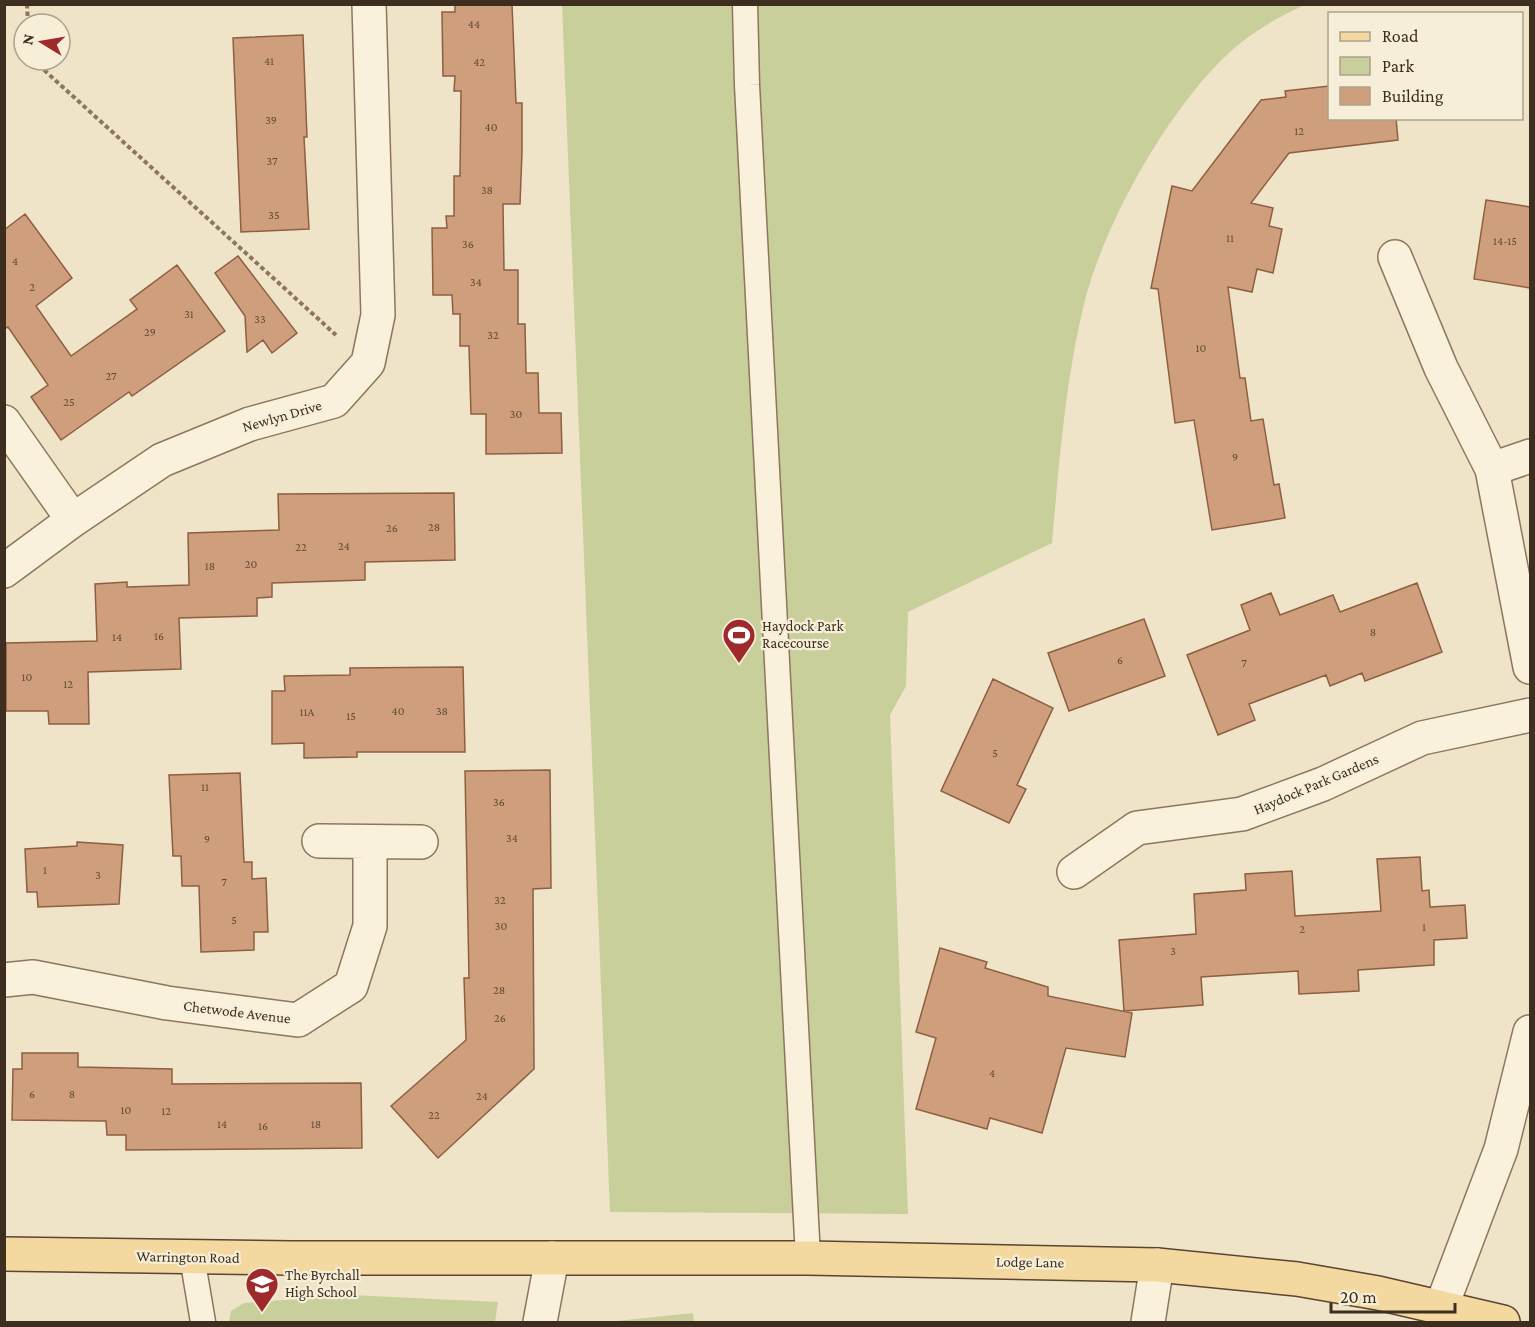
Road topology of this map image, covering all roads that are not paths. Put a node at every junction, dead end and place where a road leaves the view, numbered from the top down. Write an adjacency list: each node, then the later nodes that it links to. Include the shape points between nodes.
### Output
1 (369, 4): 7 (street, Newlyn Drive, via 378,315 368,363 334,401 250,424 162,460)
2 (745, 4): 20 (lane)
3 (1395, 257): 6 (street, via 1441,368)
4 (4, 423): 7 (street)
5 (1530, 456): 6 (street)
6 (1492, 469): 9 (street)
7 (73, 520): 8 (street, Newlyn Drive)
8 (4, 571)
9 (1530, 666)
10 (1530, 715): 14 (street, Haydock Park Gardens, via 1422,738 1323,784 1242,814 1137,828)
11 (319, 841): 12 (street)
12 (370, 842): 13 (street); 15 (street, Chetwode Avenue, via 370,926 351,986 298,1020 167,1003 33,977)
13 (421, 842)
14 (1074, 872)
15 (4, 980)
16 (1530, 1032): 22 (street, via 1501,1149)
17 (4, 1254): 18 (main road, Warrington Road)
18 (192, 1257): 19 (main road, Warrington Road); 23 (lane)
19 (552, 1258): 20 (main road, Lodge Lane); 24 (street)
20 (808, 1258): 21 (main road, Lodge Lane)
21 (1157, 1265): 22 (main road, Lodge Lane, via 1297,1279); 25 (street)
22 (1441, 1308): 26 (main road, Lodge Lane)
23 (203, 1323)
24 (540, 1323)
25 (1148, 1323)
26 (1503, 1323)

